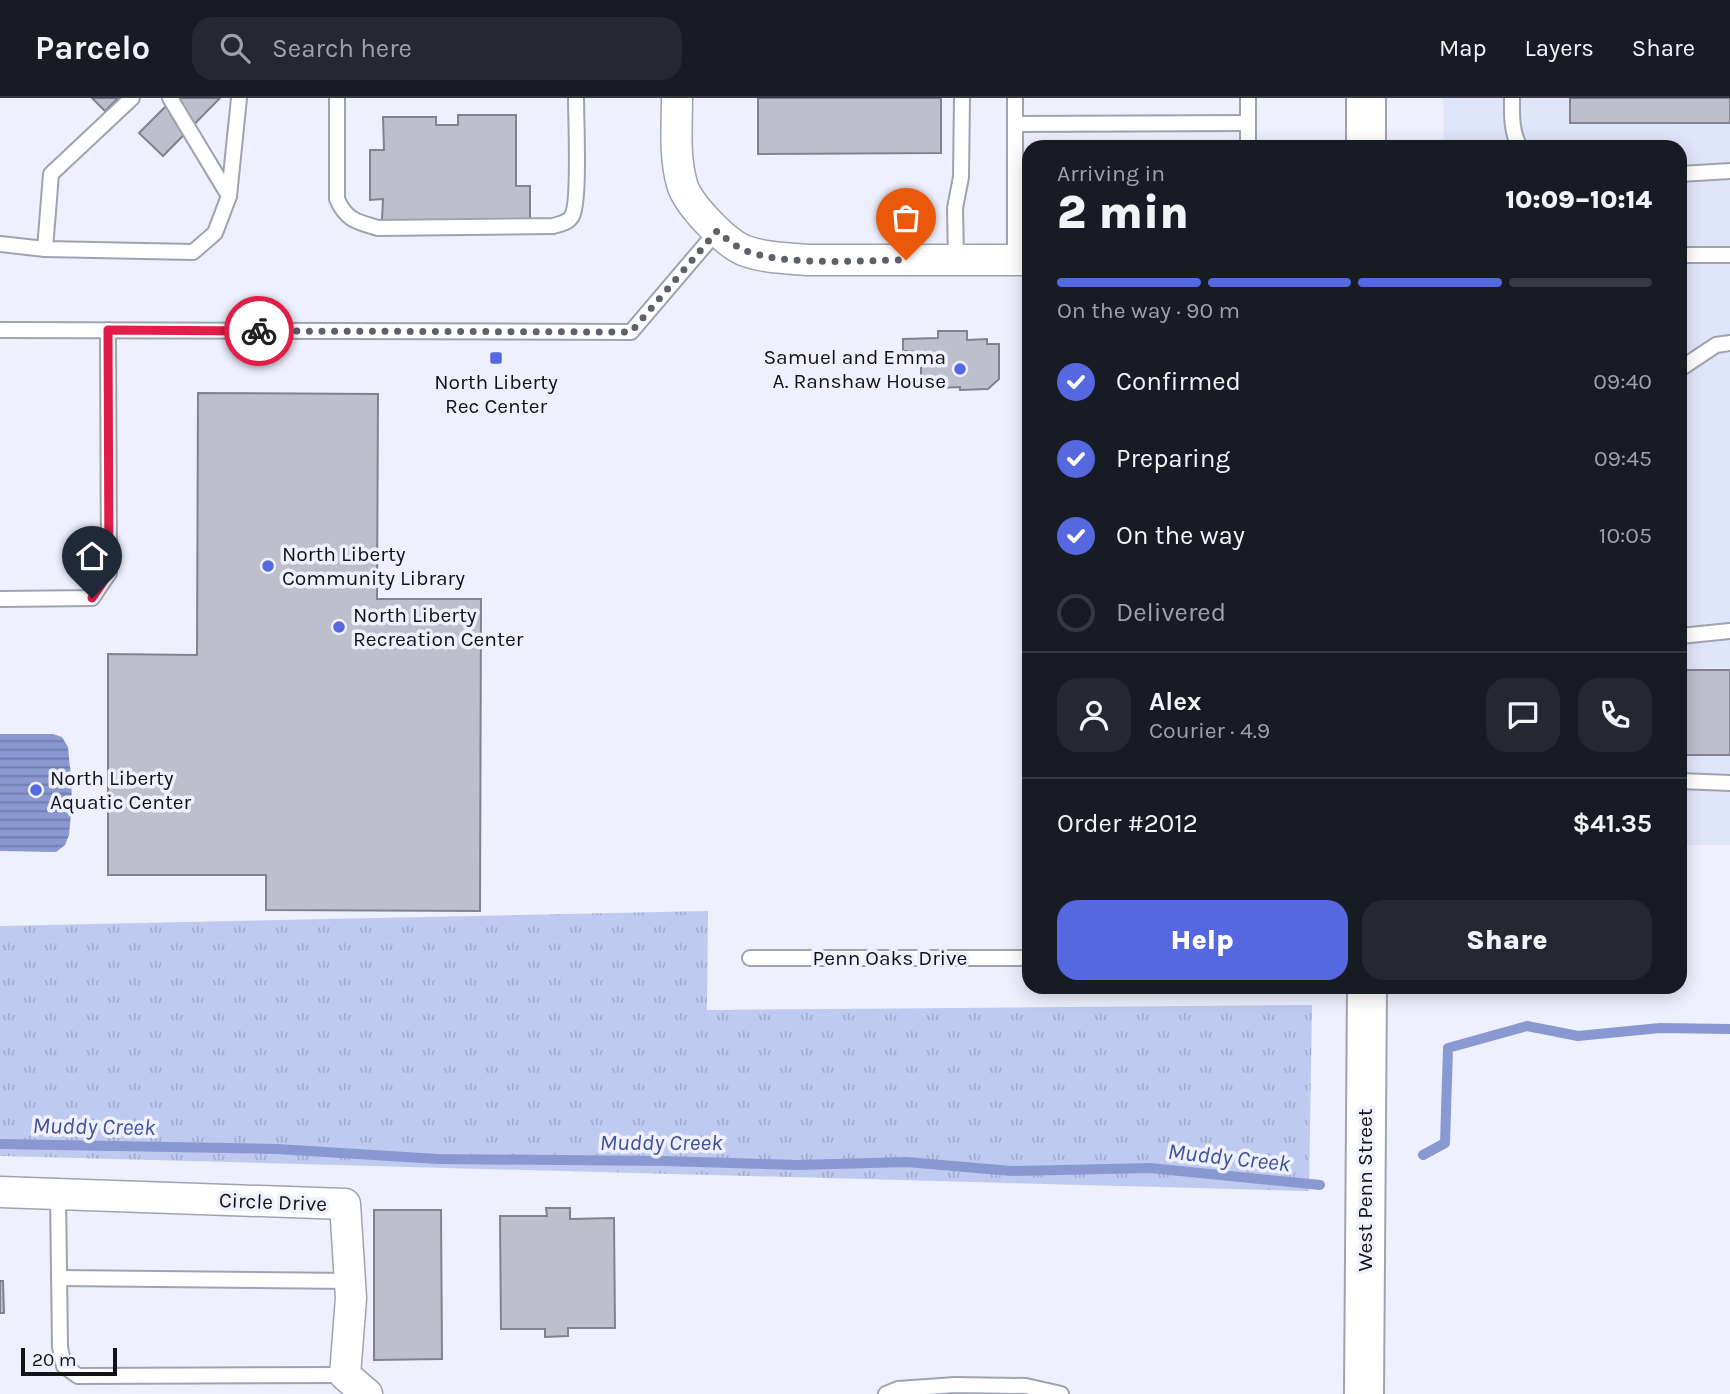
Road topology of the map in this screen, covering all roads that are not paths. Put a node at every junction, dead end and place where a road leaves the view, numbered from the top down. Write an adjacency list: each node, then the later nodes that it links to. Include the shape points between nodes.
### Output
1 (132, 98): 22 (lane, via 51,174)
2 (170, 98): 19 (lane)
3 (239, 98): 19 (lane)
4 (337, 98): 5 (lane, via 337,199 342,212 378,228 553,226 566,222 573,215 576,195)
5 (576, 98)
6 (677, 98): 20 (street, via 682,187)
7 (962, 98): 25 (lane)
8 (1015, 98): 13 (lane)
9 (1248, 98): 12 (lane)
10 (1366, 98): 15 (main road)
11 (1512, 98): 16 (lane)
12 (1248, 122): 13 (lane); 14 (lane)
13 (1015, 124): 26 (lane)
14 (1248, 140)
15 (1366, 140)
16 (1517, 140)
17 (1730, 171): 18 (lane)
18 (1687, 174)
19 (229, 196): 22 (lane, via 215,233 193,252)
20 (717, 231): 25 (street, via 742,249 771,257); 28 (lane, via 631,332)
21 (0, 244): 22 (lane)
22 (45, 249)
23 (1687, 255): 24 (lane)
24 (1730, 255)
25 (956, 260): 26 (street)
26 (1022, 260)
27 (0, 330): 28 (lane)
28 (108, 330): 31 (lane, via 109,573 92,598)
29 (1730, 343): 30 (lane, via 1716,345)
30 (1687, 364)
31 (0, 599)
32 (1730, 631): 33 (lane)
33 (1687, 635)
34 (1687, 781): 35 (lane)
35 (1730, 783)
36 (750, 958): 37 (lane, Penn Oaks Drive)
37 (1022, 958)
38 (1367, 994): 47 (main road, West Penn Street)
39 (0, 1192): 40 (street, Circle Drive)
40 (58, 1194): 41 (lane); 42 (street, Circle Drive, via 345,1204)
41 (60, 1278): 42 (lane); 43 (lane, via 60,1347 64,1366 78,1376)
42 (349, 1281): 43 (street, Circle Drive)
43 (345, 1374): 44 (street)
44 (367, 1394)
45 (886, 1394): 46 (lane, via 955,1385 1026,1386)
46 (1061, 1394)
47 (1364, 1394)

